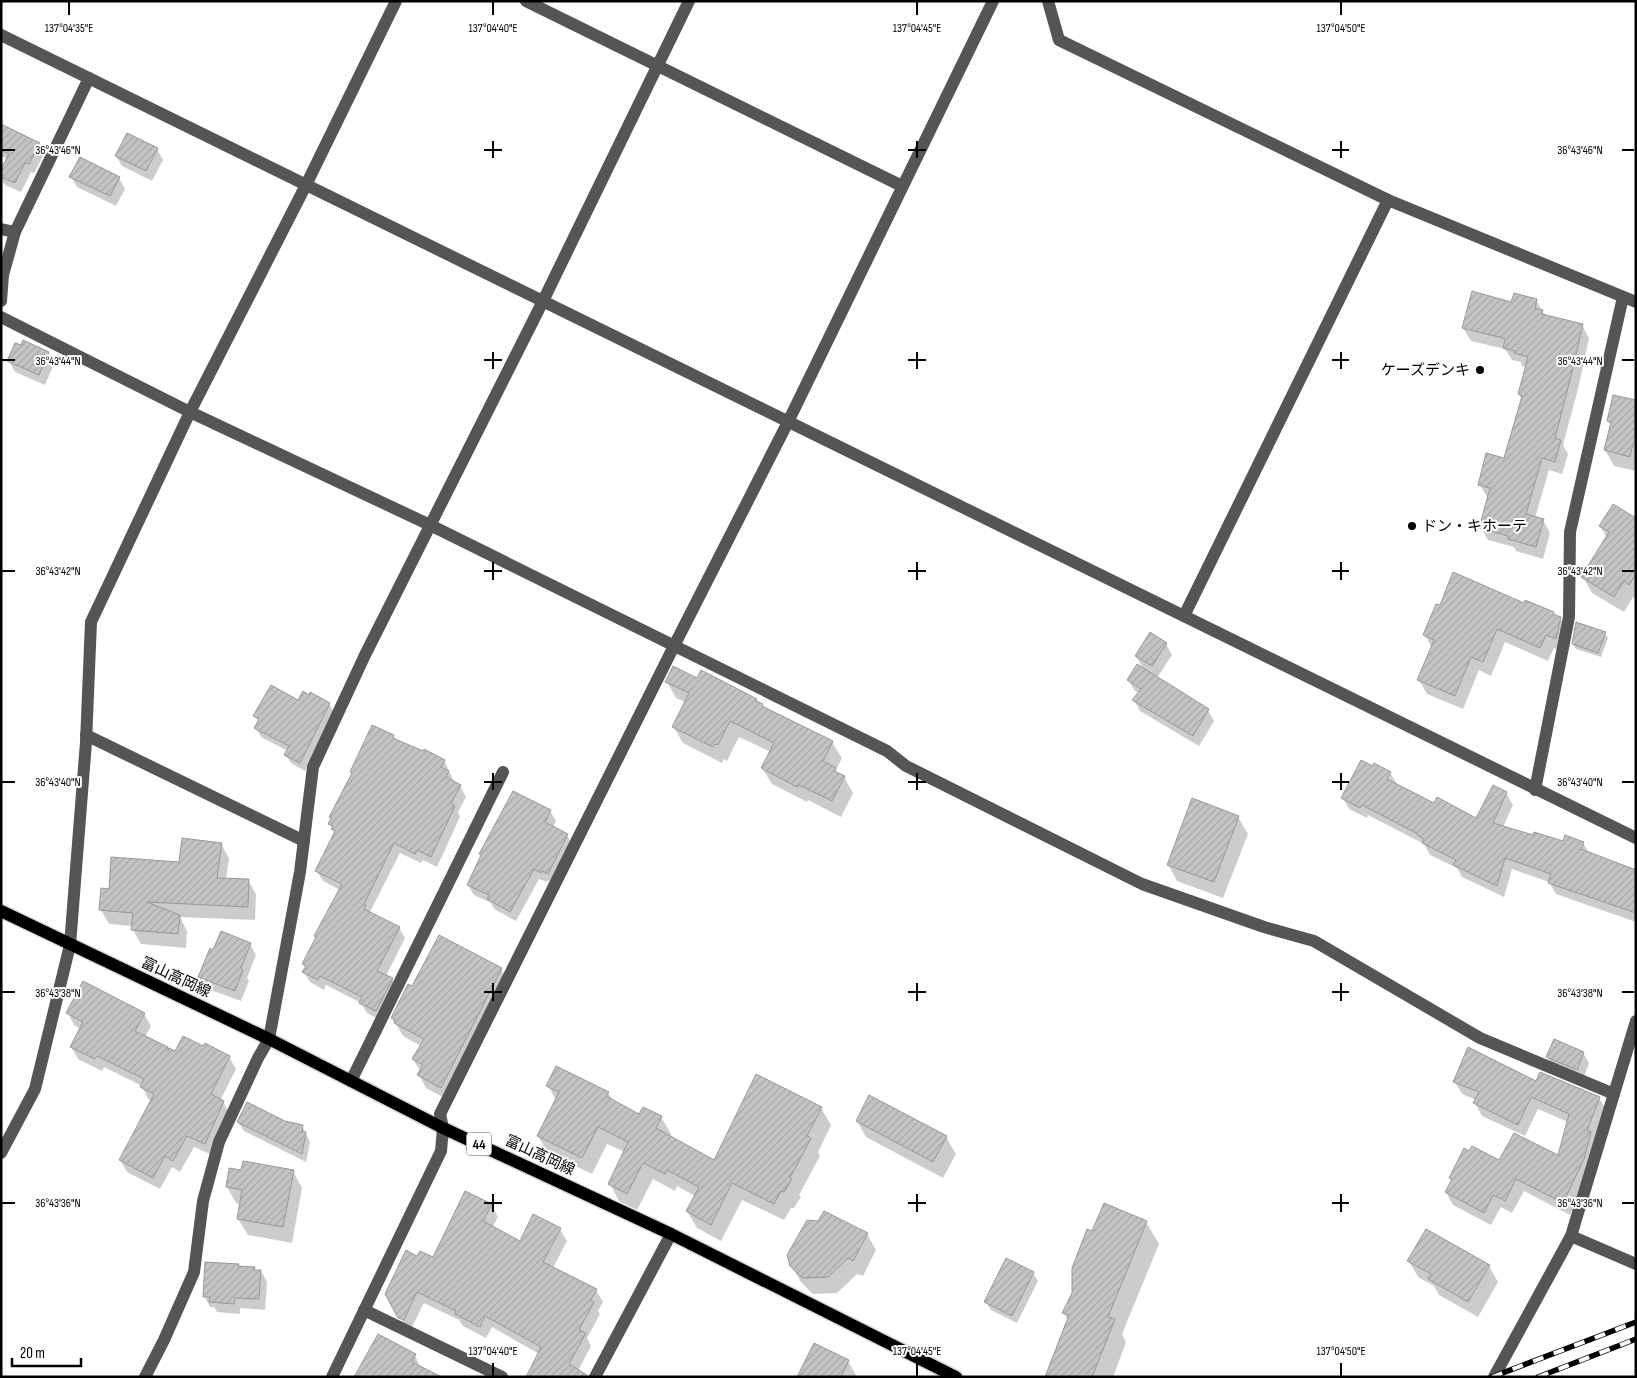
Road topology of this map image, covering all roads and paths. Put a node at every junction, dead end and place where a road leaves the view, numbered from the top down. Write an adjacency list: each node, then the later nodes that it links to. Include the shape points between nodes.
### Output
1 (396, 1): 9 (street)
2 (526, 1): 7 (street)
3 (689, 1): 7 (street)
4 (993, 1): 10 (street)
5 (1048, 1): 11 (street, via 1059,40)
6 (1, 35): 8 (street)
7 (658, 66): 10 (street); 16 (street)
8 (89, 78): 9 (street); 13 (street)
9 (306, 185): 16 (street); 19 (street)
10 (902, 186): 20 (street)
11 (1388, 200): 14 (street); 22 (street)
12 (1, 229): 13 (street)
13 (15, 232): 15 (street, via 3,275)
14 (1623, 297): 17 (street); 26 (street, via 1570,532 1569,617)
15 (1, 301)
16 (543, 302): 20 (street); 21 (street)
17 (1636, 302)
18 (1, 317): 19 (street)
19 (190, 412): 21 (street); 24 (street, via 90,622)
20 (788, 422): 22 (street); 23 (street)
21 (430, 525): 23 (street); 28 (street, via 313,768)
22 (1184, 616): 26 (street)
23 (674, 646): 34 (street, via 887,751 906,766 1142,884 1314,941 1480,1038); 35 (street, via 440,1114)
24 (86, 735): 28 (street); 30 (street)
25 (503, 772): 33 (street)
26 (1535, 790): 27 (street)
27 (1636, 838)
28 (304, 841): 32 (street)
29 (1, 912): 30 (main road, 富山高岡線 / 44)
30 (70, 944): 32 (main road, 富山高岡線 / 44); 36 (street, via 35,1089)
31 (1636, 1021): 34 (street)
32 (269, 1039): 33 (main road, 富山高岡線 / 44); 41 (street, via 219,1142 202,1201 194,1272)
33 (352, 1081): 35 (main road, 富山高岡線 / 44)
34 (1614, 1094): 38 (street)
35 (443, 1128): 37 (main road, 富山高岡線 / 44); 40 (street, via 441,1151)
36 (1, 1153)
37 (671, 1234): 44 (street); 45 (main road, 富山高岡線 / 44)
38 (1571, 1236): 39 (street); 46 (street)
39 (1636, 1264)
40 (364, 1310): 42 (street); 43 (street)
41 (144, 1377)
42 (332, 1377)
43 (502, 1377)
44 (595, 1377)
45 (956, 1377)
46 (1494, 1377)

